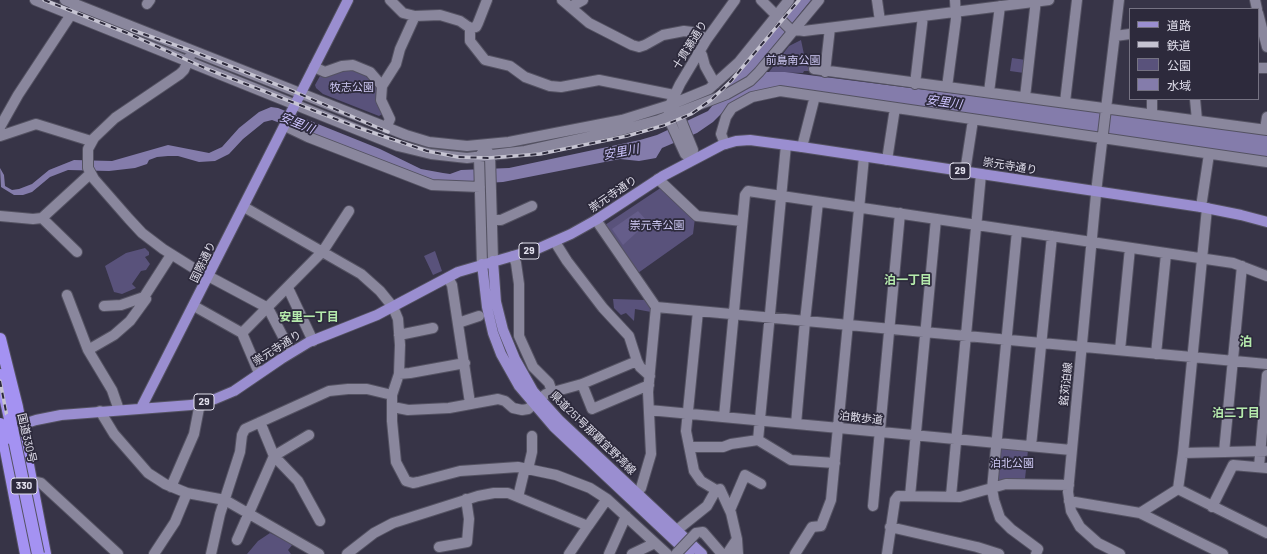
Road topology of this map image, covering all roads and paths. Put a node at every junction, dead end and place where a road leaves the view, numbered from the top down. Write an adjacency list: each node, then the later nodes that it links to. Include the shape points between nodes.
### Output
1 (35, 0): 22 (street)
2 (65, 0): 18 (street)
3 (348, 0): 38 (main road)
4 (390, 0): 23 (street, via 403,13)
5 (487, 0): 28 (street, via 476,27)
6 (562, 0): 20 (street)
7 (582, 0): 20 (street)
8 (735, 0): 33 (street, 十貫瀬通り)
9 (762, 0): 25 (street)
10 (789, 0): 25 (street)
11 (819, 0): 30 (street)
12 (877, 0): 27 (street)
13 (955, 0): 21 (street)
14 (1049, 0): 17 (street)
15 (1077, 0): 52 (street)
16 (1119, 0): 32 (street, 銘苅泊線)
17 (1036, 1): 19 (street); 49 (street)
18 (79, 3): 22 (street); 35 (street)
19 (1000, 6): 21 (street); 45 (street)
20 (570, 7): 33 (street, via 597,27 639,47 663,35 680,31 692,32)
21 (956, 12): 24 (street); 44 (street)
22 (71, 14): 37 (street); 63 (street)
23 (415, 16): 28 (street, via 440,14 460,21); 43 (street, via 396,64)
24 (924, 16): 27 (street); 42 (street)
25 (778, 18): 30 (street); 41 (street, via 739,62)
26 (1259, 18): 34 (street)
27 (880, 21): 29 (street)
28 (470, 28): 47 (street, via 470,41 485,60 510,66 525,77 550,86 561,87 599,80 620,82)
29 (830, 28): 30 (street); 40 (street)
30 (792, 30): 59 (street, via 750,81)
31 (1129, 34): 32 (street)
32 (1115, 36): 55 (street, 銘苅泊線)
33 (707, 39): 36 (street, 十貫瀬通り)
34 (1267, 47)
35 (192, 51): 37 (street); 46 (street)
36 (698, 53): 41 (street, via 702,55); 47 (street, 十貫瀬通り)
37 (188, 61): 56 (street); 68 (street, via 180,74 115,118)
38 (314, 67): 43 (street, via 325,72 353,65 370,72); 46 (main road)
39 (814, 69): 40 (street)
40 (826, 72): 42 (street)
41 (715, 84): 53 (street)
42 (915, 84): 44 (street)
43 (382, 86): 64 (street, via 381,100 390,119)
44 (947, 87): 45 (street)
45 (989, 92): 49 (street)
46 (301, 94): 56 (main road); 64 (street)
47 (674, 95): 53 (street, 十貫瀬通り)
48 (815, 96): 54 (street); 69 (street, via 774,91 741,102 726,117 721,134); 72 (street)
49 (1025, 97): 52 (street)
50 (1152, 100): 57 (street)
51 (1195, 100): 61 (street)
52 (1065, 102): 55 (street)
53 (670, 105): 59 (street); 70 (street, via 604,124)
54 (895, 108): 60 (street); 76 (street)
55 (1106, 110): 57 (street); 67 (street, 銘苅泊線)
56 (292, 111): 62 (main road, 国際通り); 78 (street, via 413,150)
57 (1152, 113): 61 (street)
58 (1267, 117): 65 (street)
59 (675, 120): 75 (street, via 684,141 693,150); 77 (street, via 607,133)
60 (973, 120): 67 (street); 80 (street)
61 (1197, 120): 65 (street)
62 (285, 125): 84 (street, via 320,142 432,185); 89 (main road, 国際通り)
63 (0, 127)
64 (386, 128): 70 (street, via 429,142 457,146)
65 (1266, 129)
66 (0, 136): 68 (street, via 36,124)
67 (1103, 136): 73 (street); 85 (street, 銘苅泊線)
68 (91, 141): 81 (street, via 86,157)
69 (725, 144): 71 (main road, 崇元寺通り / 29, via 750,140); 75 (main road, 崇元寺通り / 29)
70 (485, 145): 77 (street); 78 (street)
71 (786, 145): 72 (main road, 崇元寺通り / 29); 86 (street)
72 (802, 147): 74 (main road, 崇元寺通り / 29)
73 (1209, 154): 79 (street); 91 (street)
74 (864, 157): 76 (main road, 崇元寺通り / 29); 90 (street)
75 (692, 160): 83 (main road, 崇元寺通り / 29)
76 (887, 160): 80 (main road, 崇元寺通り / 29)
77 (491, 161): 78 (street); 84 (street)
78 (480, 162): 84 (street)
79 (1267, 162)
80 (965, 172): 82 (main road, 崇元寺通り / 29)
81 (91, 174): 95 (street); 110 (street, via 142,233)
82 (981, 174): 85 (main road, 崇元寺通り / 29); 101 (street)
83 (658, 179): 97 (main road, 崇元寺通り / 29); 99 (street, via 697,216)
84 (484, 186): 96 (street); 114 (street)
85 (1096, 192): 91 (main road, 崇元寺通り / 29); 105 (street, 銘苅泊線)
86 (781, 196): 87 (street); 99 (street, via 748,191 745,195); 130 (street)
87 (818, 202): 90 (street); 131 (street)
88 (532, 206): 96 (street, via 501,220)
89 (244, 207): 107 (street); 117 (main road, 国際通り)
90 (859, 208): 93 (street); 133 (street)
91 (1204, 208): 100 (main road, 崇元寺通り / 29); 112 (street)
92 (349, 210): 107 (street)
93 (900, 214): 98 (street); 135 (street)
94 (0, 216): 95 (street)
95 (42, 218): 108 (street)
96 (492, 220): 113 (street)
97 (596, 220): 104 (main road, 崇元寺通り / 29); 125 (street)
98 (936, 220): 101 (street); 136 (street)
99 (742, 221): 128 (street)
100 (1267, 222)
101 (976, 225): 102 (street); 139 (street)
102 (1017, 231): 103 (street); 141 (street)
103 (1052, 236): 105 (street); 143 (street)
104 (556, 242): 111 (main road, 崇元寺通り / 29); 150 (street, via 567,261 603,308 629,336)
105 (1091, 243): 106 (street); 144 (street, 銘苅泊線)
106 (1130, 248): 109 (street); 146 (street)
107 (323, 251): 119 (street); 124 (street, via 361,274)
108 (77, 252)
109 (1166, 254): 112 (street); 148 (street)
110 (171, 255): 117 (street); 121 (street)
111 (513, 256): 113 (main road, 崇元寺通り / 29); 160 (street, via 519,284 519,336 533,367 549,383)
112 (1202, 259): 115 (street); 149 (street)
113 (493, 261): 114 (main road, 崇元寺通り / 29); 162 (main road, 県道251号那覇宜野湾線, via 496,302 503,330)
114 (482, 264): 118 (main road, 崇元寺通り / 29); 162 (main road, 県道251号那覇宜野湾線, via 488,311 496,343 511,375)
115 (1242, 266): 116 (street); 151 (street)
116 (1267, 276)
117 (208, 277): 123 (main road, 国際通り); 126 (street)
118 (448, 278): 124 (main road, 崇元寺通り / 29); 132 (street, via 452,285)
119 (288, 288): 126 (street); 142 (street)
120 (67, 295): 145 (street)
121 (144, 297): 122 (street, via 121,305); 145 (street, via 146,299 130,321 114,335)
122 (104, 306)
123 (194, 306): 137 (street); 166 (main road, 国際通り)
124 (393, 307): 138 (street, via 398,319); 142 (main road, 崇元寺通り / 29)
125 (656, 307): 127 (street); 158 (street)
126 (268, 308): 137 (street); 147 (street)
127 (698, 311): 128 (street); 170 (street)
128 (733, 314): 130 (street); 171 (street)
129 (479, 316): 132 (street)
130 (769, 317): 131 (street); 172 (street)
131 (805, 321): 133 (street); 175 (street)
132 (458, 323): 152 (street)
133 (848, 325): 135 (street); 177 (street)
134 (433, 328): 138 (street)
135 (889, 328): 136 (street); 178 (street)
136 (925, 332): 139 (street); 181 (street)
137 (242, 333): 154 (street)
138 (399, 335): 155 (street)
139 (965, 335): 141 (street); 183 (street)
140 (0, 338): 176 (highway, 330)
141 (1006, 340): 143 (street); 185 (street)
142 (313, 341): 147 (main road, 崇元寺通り / 29)
143 (1042, 343): 144 (street); 187 (street)
144 (1082, 346): 146 (street); 188 (street, 銘苅泊線)
145 (88, 350): 167 (street, via 112,390)
146 (1120, 350): 148 (street)
147 (291, 352): 154 (main road, 崇元寺通り / 29)
148 (1156, 354): 149 (street)
149 (1193, 357): 151 (street); 191 (street)
150 (637, 361): 158 (street); 159 (street)
151 (1233, 361): 153 (street); 190 (street)
152 (465, 363): 155 (street); 164 (street)
153 (1267, 364)
154 (260, 373): 163 (main road, 崇元寺通り / 29, via 234,391)
155 (399, 374): 161 (street)
156 (0, 375): 231 (highway, 国道330号 / 330, bridge)
157 (1267, 375): 189 (street)
158 (649, 380): 159 (street, via 592,408); 168 (street)
159 (582, 384): 160 (street)
160 (552, 392): 162 (street)
161 (392, 394): 165 (street); 173 (street, via 367,389 329,391)
162 (536, 402): 164 (street, via 528,409 522,410 513,408 503,400); 205 (main road, 県道251号那覇宜野湾線, via 560,420); 243 (main road, 県道251号那覇宜野湾線, via 554,427)
163 (200, 403): 166 (main road, 崇元寺通り / 29); 200 (street, via 194,434)
164 (470, 404): 165 (street, via 408,410)
165 (393, 407): 195 (street, via 396,462 402,476 409,483 460,471)
166 (141, 408): 167 (main road, 崇元寺通り / 29)
167 (119, 410): 169 (main road, 崇元寺通り / 29)
168 (649, 410): 170 (street, 泊散歩道); 205 (street, via 651,454 641,488)
169 (100, 411): 176 (main road, 崇元寺通り / 29, via 52,417); 200 (street, via 114,434 148,473)
170 (688, 414): 171 (street, 泊散歩道); 186 (street, via 686,431)
171 (724, 417): 172 (street, 泊散歩道)
172 (760, 421): 175 (street, 泊散歩道); 184 (street)
173 (260, 422): 192 (street); 211 (street, via 243,432 240,452)
174 (0, 424): 230 (highway, 330, bridge)
175 (796, 424): 177 (street, 泊散歩道)
176 (20, 425): 179 (main road, 崇元寺通り / 29); 197 (highway, 330)
177 (838, 428): 178 (street, 泊散歩道); 193 (street)
178 (879, 432): 181 (street, 泊散歩道); 213 (street)
179 (0, 433)
180 (309, 435): 192 (street)
181 (916, 435): 183 (street, 泊散歩道); 206 (street)
182 (532, 436): 195 (street, via 532,452)
183 (955, 439): 185 (street, 泊散歩道); 207 (street)
184 (758, 440): 186 (street, via 722,447); 193 (street, via 791,460)
185 (995, 443): 187 (street, 泊散歩道); 201 (street)
186 (690, 446): 203 (street, via 694,470 701,481)
187 (1031, 446): 188 (street, 泊散歩道)
188 (1071, 450): 199 (street, 銘苅泊線)
189 (1264, 451): 190 (street); 196 (street)
190 (1224, 452): 191 (street)
191 (1183, 453): 202 (street)
192 (274, 456): 216 (street); 219 (street, via 298,481)
193 (835, 463): 248 (street, via 831,500 820,526 812,527)
194 (0, 464): 229 (highway, 330)
195 (526, 468): 208 (street); 209 (street, via 573,480)
196 (1263, 468): 214 (street, via 1234,465)
197 (31, 481): 232 (highway, 330); 233 (street, via 41,483)
198 (761, 484): 215 (street, via 745,475)
199 (1068, 485): 201 (street, via 1006,484); 212 (street, 銘苅泊線)
200 (171, 487): 204 (street)
201 (992, 489): 207 (street, via 960,497); 251 (street, via 1000,518 1038,549)
202 (1178, 489): 214 (street); 217 (street)
203 (716, 490): 215 (street, via 720,489); 222 (street, via 707,506)
204 (186, 493): 211 (street); 234 (street, via 176,522)
205 (637, 493): 222 (main road, 県道251号那覇宜野湾線)
206 (910, 496): 207 (street); 221 (street, via 898,496 895,500)
207 (951, 496)
208 (518, 497): 210 (street, via 494,493); 220 (street)
209 (607, 498): 218 (street); 220 (street)
210 (466, 499): 227 (street, via 469,519 467,542); 237 (street, via 393,522)
211 (225, 500): 216 (street); 235 (street)
212 (1069, 501): 217 (street); 252 (street, 銘苅泊線, via 1076,521 1088,536)
213 (873, 506)
214 (1212, 506): 223 (street)
215 (730, 510): 224 (street)
216 (249, 513): 225 (street); 236 (street)
217 (1140, 513): 253 (street)
218 (626, 516): 226 (street); 239 (street)
219 (320, 522)
220 (588, 526): 238 (street)
221 (890, 528): 228 (street); 249 (street)
222 (677, 530): 244 (main road, 県道251号那覇宜野湾線)
223 (1267, 533)
224 (737, 539): 246 (street); 247 (street)
225 (237, 540)
226 (655, 543): 240 (street); 241 (street)
227 (439, 547)
228 (976, 550): 250 (street)
229 (18, 554)
230 (26, 554)
231 (38, 554)
232 (45, 554)
233 (118, 554)
234 (154, 554)
235 (211, 554)
236 (319, 554)
237 (346, 554)
238 (569, 554)
239 (609, 554)
240 (632, 554)
241 (667, 554)
242 (676, 554): 245 (street, bridge, via 696,533 703,532)
243 (689, 554)
244 (702, 554)
245 (722, 554)
246 (727, 554)
247 (738, 554)
248 (795, 554)
249 (887, 554)
250 (1000, 554)
251 (1036, 554)
252 (1120, 554)
253 (1223, 554)

